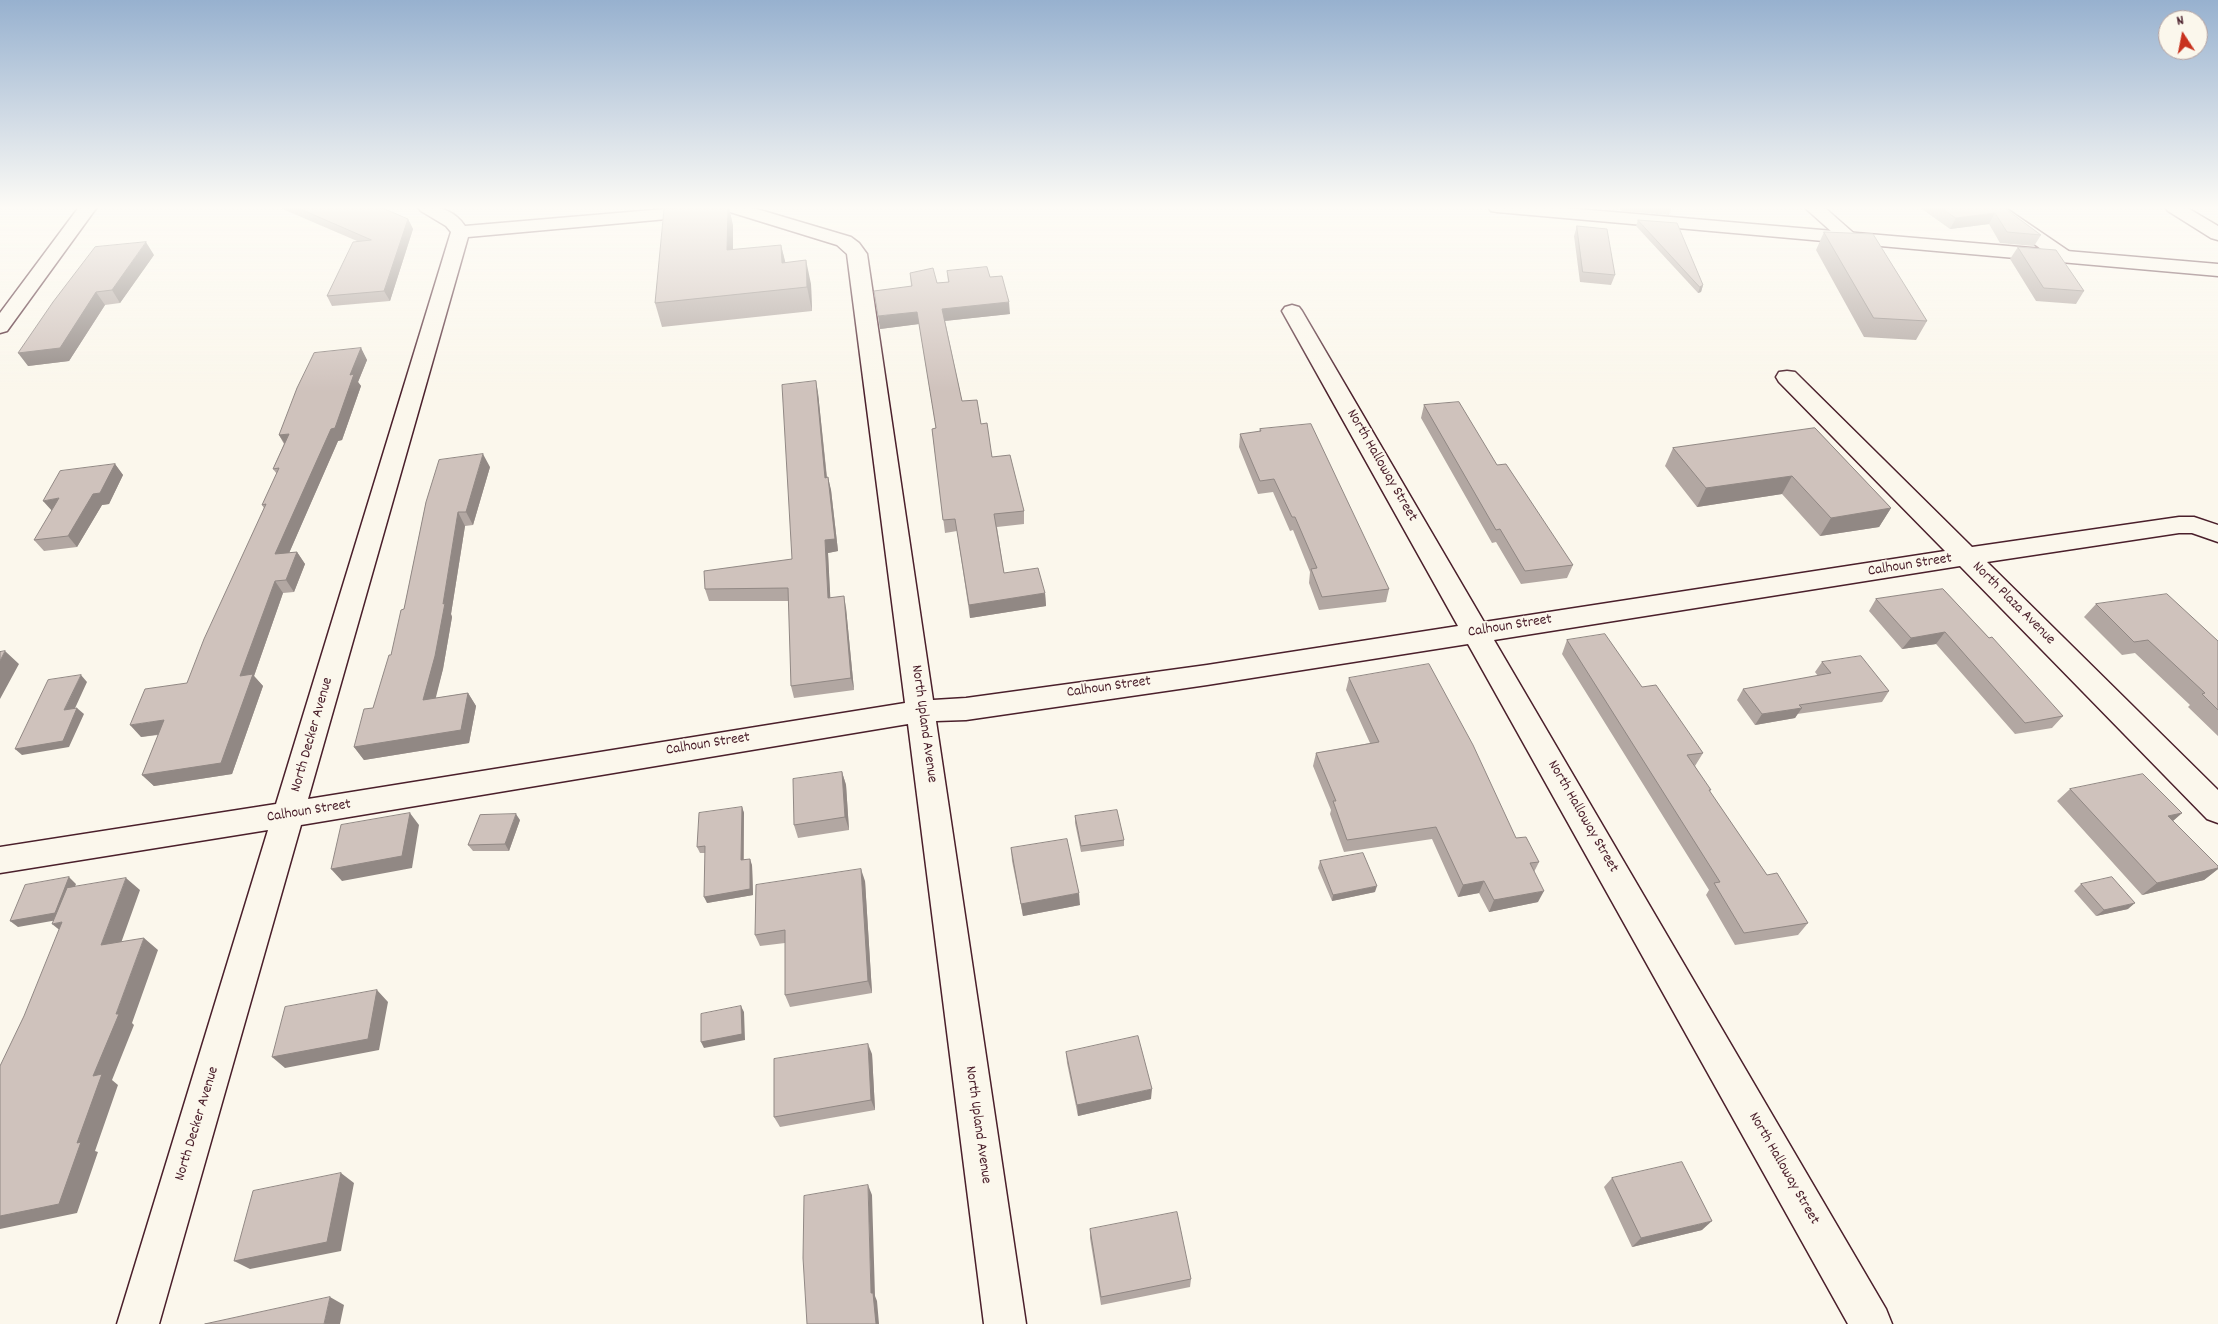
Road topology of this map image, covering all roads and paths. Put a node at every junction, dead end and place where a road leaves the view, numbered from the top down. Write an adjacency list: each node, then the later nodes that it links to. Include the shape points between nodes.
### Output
1 (42, 269): 7 (street)
2 (449, 269): 14 (street, North Decker Avenue)
3 (860, 269): 12 (street, North Upland Avenue)
4 (2205, 269): 5 (street)
5 (2218, 270)
6 (1292, 310): 11 (street, North Halloway Street)
7 (0, 327)
8 (1787, 378): 10 (street, North Plaza Avenue)
9 (2218, 534): 10 (street, Calhoun Street, via 2194,525 2179,525)
10 (1966, 557): 11 (street, Calhoun Street); 13 (street, North Plaza Avenue)
11 (1476, 632): 12 (street, Calhoun Street, via 1159,682 966,709); 18 (street, North Halloway Street)
12 (921, 711): 14 (street, Calhoun Street); 17 (street, North Upland Avenue)
13 (2218, 810)
14 (289, 815): 15 (street, Calhoun Street); 16 (street, North Decker Avenue)
15 (0, 860)
16 (138, 1324)
17 (1005, 1324)
18 (1871, 1324)

